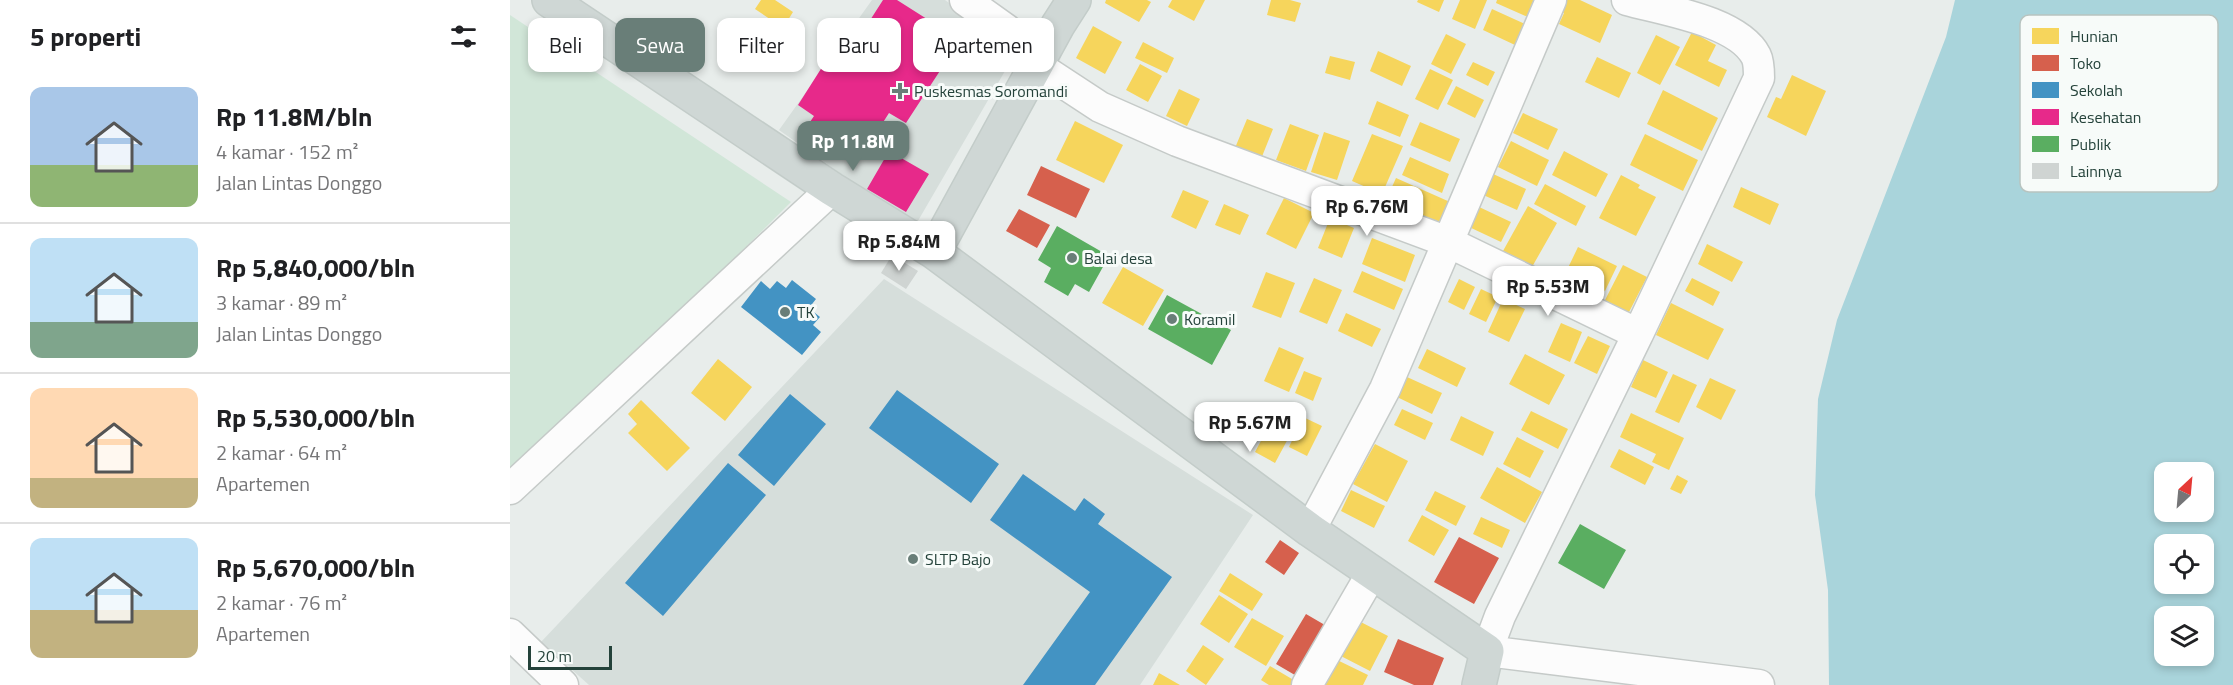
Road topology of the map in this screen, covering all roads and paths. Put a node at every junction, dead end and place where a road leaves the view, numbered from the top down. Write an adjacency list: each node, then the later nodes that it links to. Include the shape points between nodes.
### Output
1 (549, 0): 10 (main road)
2 (965, 0): 6 (street)
3 (1074, 0): 7 (main road)
4 (1551, 0): 11 (street)
5 (1627, 0): 13 (street, via 1729,31 1746,42 1757,58 1759,78)
6 (987, 18)
7 (1054, 34)
8 (1032, 72): 12 (main road)
9 (1054, 72): 11 (street, via 1100,107 1177,141)
10 (832, 189): 12 (main road); 14 (street)
11 (1448, 242): 13 (street); 15 (street, via 1385,389)
12 (934, 252): 15 (main road)
13 (1638, 334): 18 (street, via 1500,616)
14 (510, 489)
15 (1310, 530): 16 (main road)
16 (1372, 573): 18 (main road); 20 (street)
17 (510, 634): 19 (street)
18 (1487, 651): 21 (main road); 22 (street)
19 (563, 685)
20 (1307, 685)
21 (1479, 685)
22 (1760, 685)

